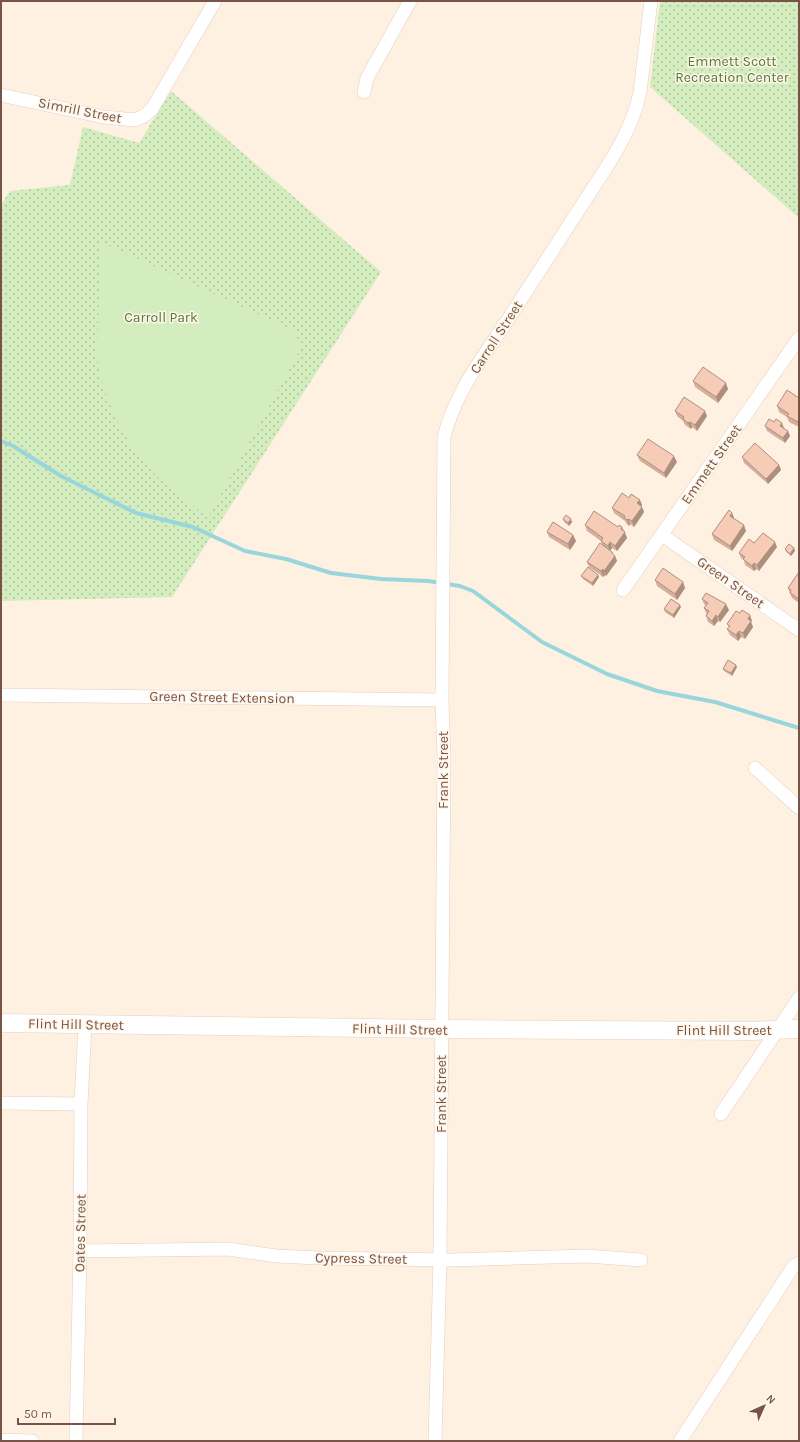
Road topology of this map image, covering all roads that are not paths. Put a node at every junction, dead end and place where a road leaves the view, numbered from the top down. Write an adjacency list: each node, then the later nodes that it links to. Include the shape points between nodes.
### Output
1 (215, 1): 5 (street, Simrill Street, via 152,109 135,120 104,117)
2 (410, 1): 4 (street, via 367,78)
3 (651, 1): 11 (street, Carroll Street, via 638,106 629,126 602,175 468,379 448,418 444,437)
4 (364, 92)
5 (1, 95)
6 (799, 338): 7 (street, Emmett Street)
7 (662, 535): 8 (street, Emmett Street); 9 (street, Green Street)
8 (623, 590)
9 (799, 630)
10 (1, 695): 11 (street, Green Street Extension)
11 (442, 700): 17 (street, Frank Street)
12 (755, 768): 13 (street)
13 (799, 808)
14 (799, 998): 19 (street)
15 (1, 1023): 16 (street, Flint Hill Street)
16 (85, 1024): 17 (street, Flint Hill Street); 21 (street, Oates Street)
17 (442, 1029): 19 (street, Flint Hill Street); 24 (street, Frank Street)
18 (799, 1029): 19 (street, Flint Hill Street)
19 (778, 1030): 22 (street)
20 (1, 1103): 21 (street)
21 (81, 1104): 23 (street, Oates Street)
22 (721, 1114)
23 (80, 1251): 24 (street, Cypress Street, via 228,1249 276,1256); 29 (street, Oates Street)
24 (440, 1259): 25 (street, Cypress Street, via 586,1256); 30 (street, Frank Street)
25 (641, 1260)
26 (799, 1263): 31 (street, via 793,1267)
27 (1, 1440): 28 (street)
28 (32, 1441)
29 (76, 1441)
30 (435, 1441)
31 (680, 1441)

